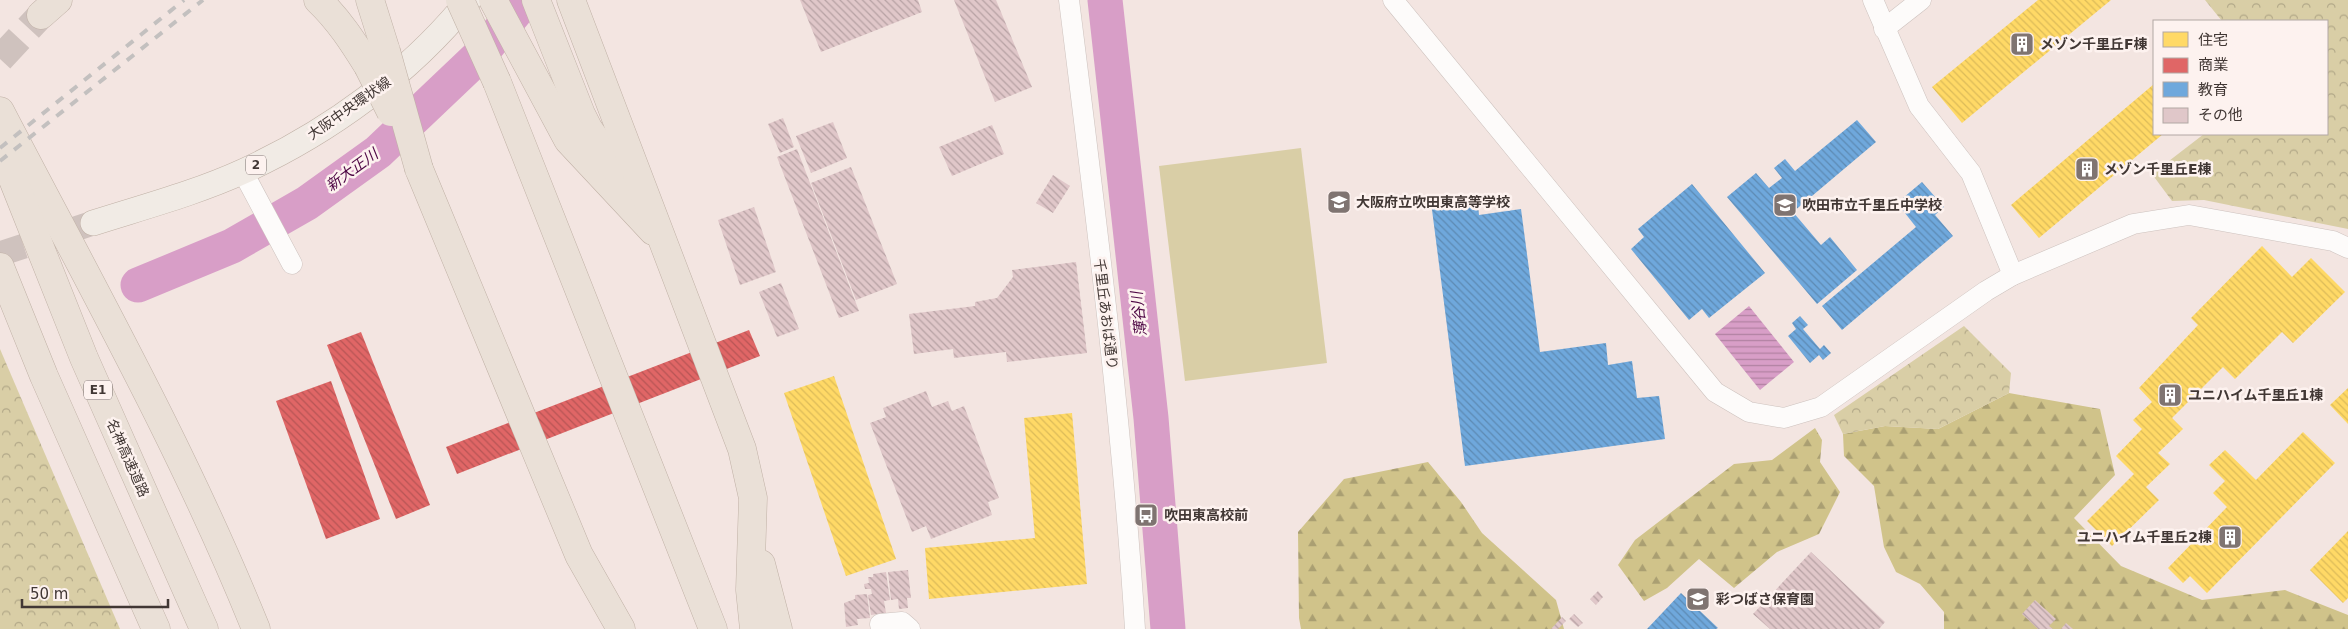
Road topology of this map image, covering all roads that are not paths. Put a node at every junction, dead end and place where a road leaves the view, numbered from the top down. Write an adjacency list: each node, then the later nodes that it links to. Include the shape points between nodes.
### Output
1 (318, 0): 13 (highway, via 350,37)
2 (370, 0): 13 (highway)
3 (460, 0): 30 (highway, bridge, via 497,82)
4 (469, 0): 16 (main road, 大阪中央環状線 / 2, via 447,27 400,72 316,134)
5 (492, 0): 18 (highway, via 568,140)
6 (571, 0): 18 (highway)
7 (1069, 0): 35 (street, 千里丘あおば通り, via 1112,361 1128,516)
8 (1393, 0): 22 (street, via 1716,392 1749,412 1784,418 1821,407 1986,291)
9 (1873, 0): 12 (street)
10 (1921, 0): 12 (street)
11 (541, 12): 18 (highway, via 588,128)
12 (1884, 29): 22 (street, via 1919,106 1971,173)
13 (377, 59): 29 (highway, bridge, via 419,169 579,555)
14 (0, 111): 24 (highway, via 124,347)
15 (0, 147): 26 (highway, 名神高速道路 / E1, via 84,358)
16 (243, 172): 17 (main road, 大阪中央環状線 / 2); 20 (street)
17 (92, 223)
18 (664, 246): 23 (highway, via 742,449 753,498)
19 (2348, 248): 22 (street, via 2332,241 2189,215 2133,224)
20 (292, 264)
21 (0, 267): 25 (highway, via 44,376)
22 (2013, 276)
23 (752, 531): 31 (highway, via 750,590); 32 (highway)
24 (230, 564): 27 (highway); 28 (highway)
25 (156, 629)
26 (204, 629)
27 (256, 629)
28 (265, 629)
29 (621, 629)
30 (713, 629)
31 (754, 629)
32 (778, 629)
33 (880, 629): 34 (street, via 880,624 902,622)
34 (910, 629)
35 (1135, 629)

